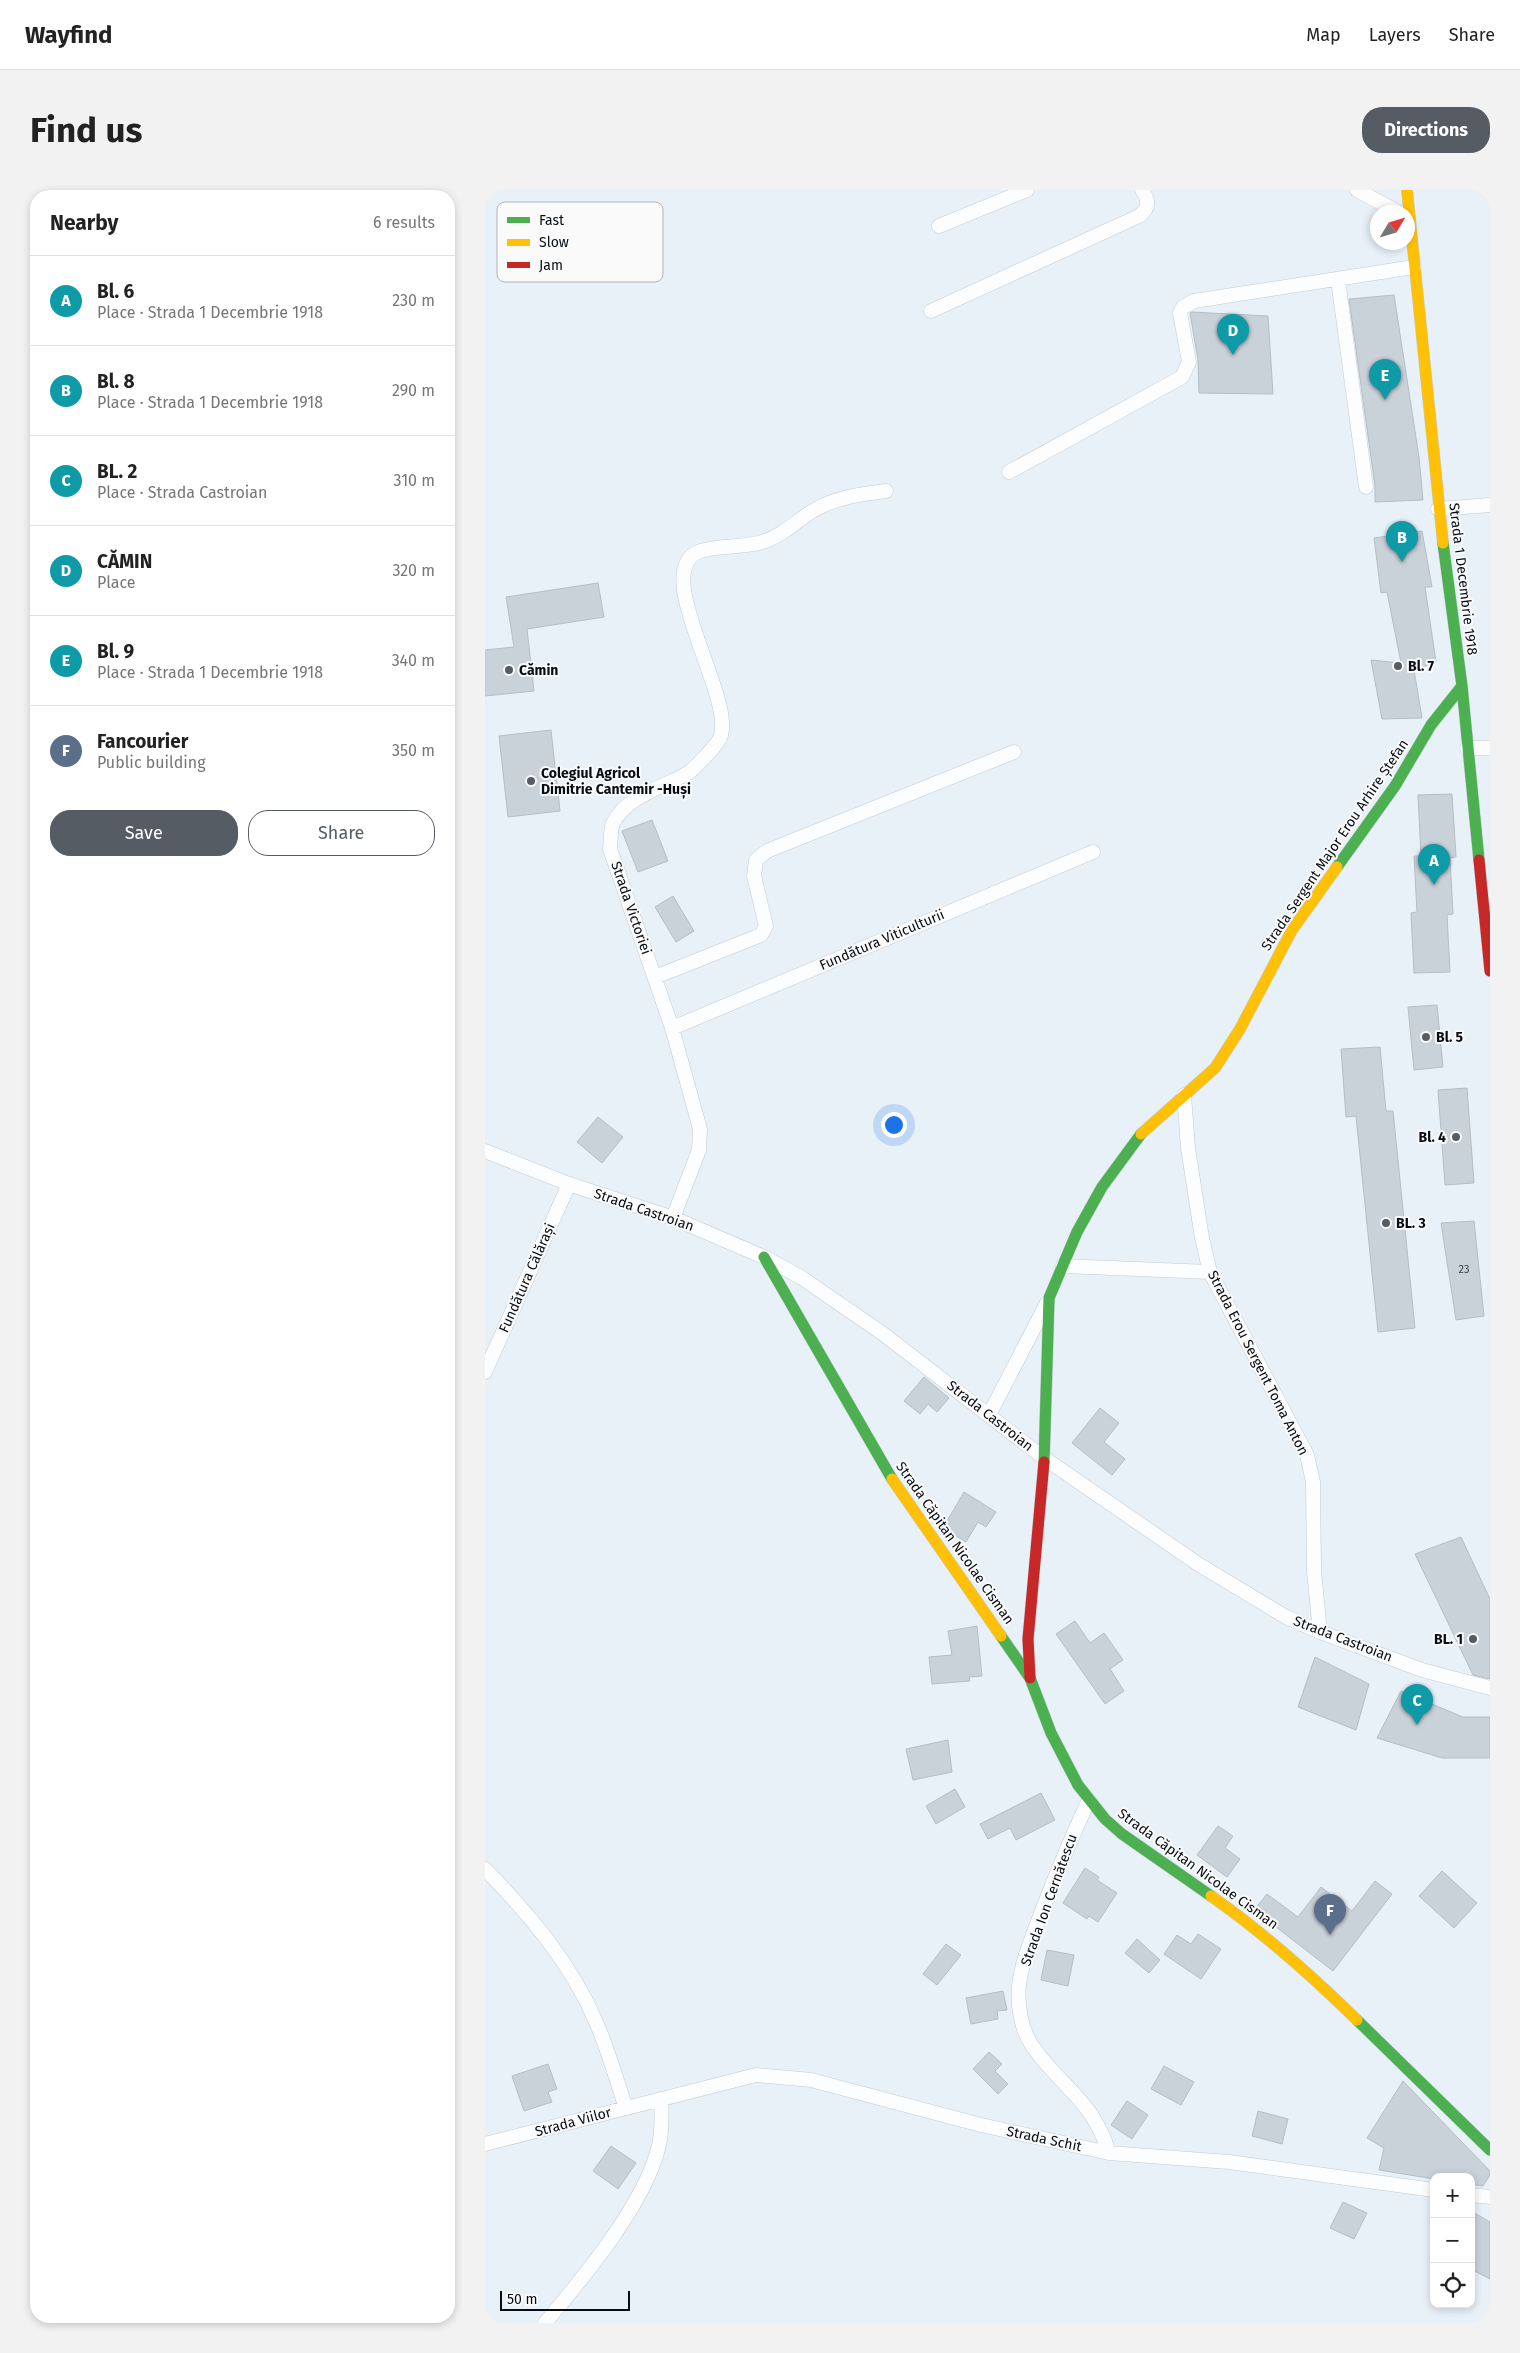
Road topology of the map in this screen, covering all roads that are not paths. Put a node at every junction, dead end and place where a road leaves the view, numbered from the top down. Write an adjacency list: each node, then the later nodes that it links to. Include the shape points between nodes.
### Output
1 (1027, 190): 7 (street)
2 (1142, 190): 11 (street, via 1148,198 1147,206 1139,216)
3 (1357, 190): 5 (street)
4 (1407, 190): 6 (main road, Strada 1 Decembrie 1918)
5 (1385, 205)
6 (1406, 205)
7 (939, 226)
8 (1411, 250): 9 (main road, Strada 1 Decembrie 1918)
9 (1414, 267): 10 (street); 16 (main road, Strada 1 Decembrie 1918)
10 (1338, 280): 12 (street, via 1194,301 1183,306 1180,313 1189,362 1182,376); 13 (street)
11 (931, 311)
12 (1009, 472)
13 (1366, 487)
14 (886, 491): 24 (street, Strada Victoriei, via 853,495 817,508 783,532 762,542 698,552 685,564 682,580 685,600 721,716 720,739 690,772 627,806 613,824 610,849)
15 (1490, 505): 16 (street)
16 (1438, 509): 17 (main road, Strada 1 Decembrie 1918)
17 (1462, 686): 18 (main road, Strada 1 Decembrie 1918); 26 (main road, Strada Sergent Major Erou Arhire Ștefan, via 1431,725 1395,786 1292,930 1229,1049 1215,1068)
18 (1467, 748): 19 (street); 22 (main road, Strada 1 Decembrie 1918)
19 (1490, 748)
20 (1014, 752): 24 (street, via 767,851 756,860 754,876 765,926 761,935)
21 (1093, 852): 25 (street, Fundătura Viticulturii)
22 (1486, 904): 23 (main road, Strada 1 Decembrie 1918)
23 (1490, 971)
24 (655, 977): 25 (street, Strada Victoriei)
25 (671, 1028): 29 (street, Strada Victoriei, via 700,1129 699,1150)
26 (1184, 1095): 31 (main road, Strada Sergent Major Erou Arhire Ștefan, via 1145,1129 1129,1148 1102,1187); 32 (street, Strada Erou Sergent Toma Anton, via 1188,1148)
27 (485, 1152): 28 (street, Strada Castroian)
28 (569, 1184): 29 (street, Strada Castroian); 34 (street, Fundătura Călărași)
29 (673, 1218): 30 (street, Strada Castroian)
30 (764, 1257): 35 (street, Strada Castroian, via 839,1302); 38 (main road, Strada Căpitan Nicolae Cisman, via 883,1466)
31 (1063, 1266): 32 (street); 33 (main road, Strada Sergent Major Erou Arhire Ștefan)
32 (1210, 1272): 37 (street, Strada Erou Sergent Toma Anton, via 1307,1455 1313,1482 1313,1571)
33 (1049, 1298): 35 (street); 36 (main road, Strada Sergent Major Erou Arhire Ștefan)
34 (485, 1372)
35 (989, 1415): 36 (street, Strada Castroian)
36 (1044, 1458): 37 (street, Strada Castroian, via 1198,1564 1286,1617); 38 (main road, Strada Sergent Major Erou Arhire Ștefan, via 1028,1639)
37 (1321, 1632): 39 (street, Strada Castroian, via 1422,1670)
38 (1029, 1678): 40 (main road, Strada Căpitan Nicolae Cisman, via 1064,1762)
39 (1490, 1688)
40 (1089, 1800): 45 (main road, Strada Căpitan Nicolae Cisman, via 1122,1834 1244,1919 1309,1973); 46 (street, Strada Ion Cernătescu, via 1059,1866 1027,1950 1018,2002 1031,2044 1090,2111 1103,2132)
41 (485, 1868): 43 (street, via 548,1939 580,1990 597,2022)
42 (661, 2099): 43 (street, Strada Viilor); 46 (street, Strada Schit, via 756,2075 786,2076); 50 (street, via 659,2145 636,2199)
43 (626, 2108): 44 (street, Strada Viilor)
44 (485, 2144)
45 (1490, 2150)
46 (1109, 2153): 47 (street, Strada Schit, via 1229,2162)
47 (1430, 2189)
48 (1475, 2195): 49 (street)
49 (1490, 2197)
50 (545, 2323)

